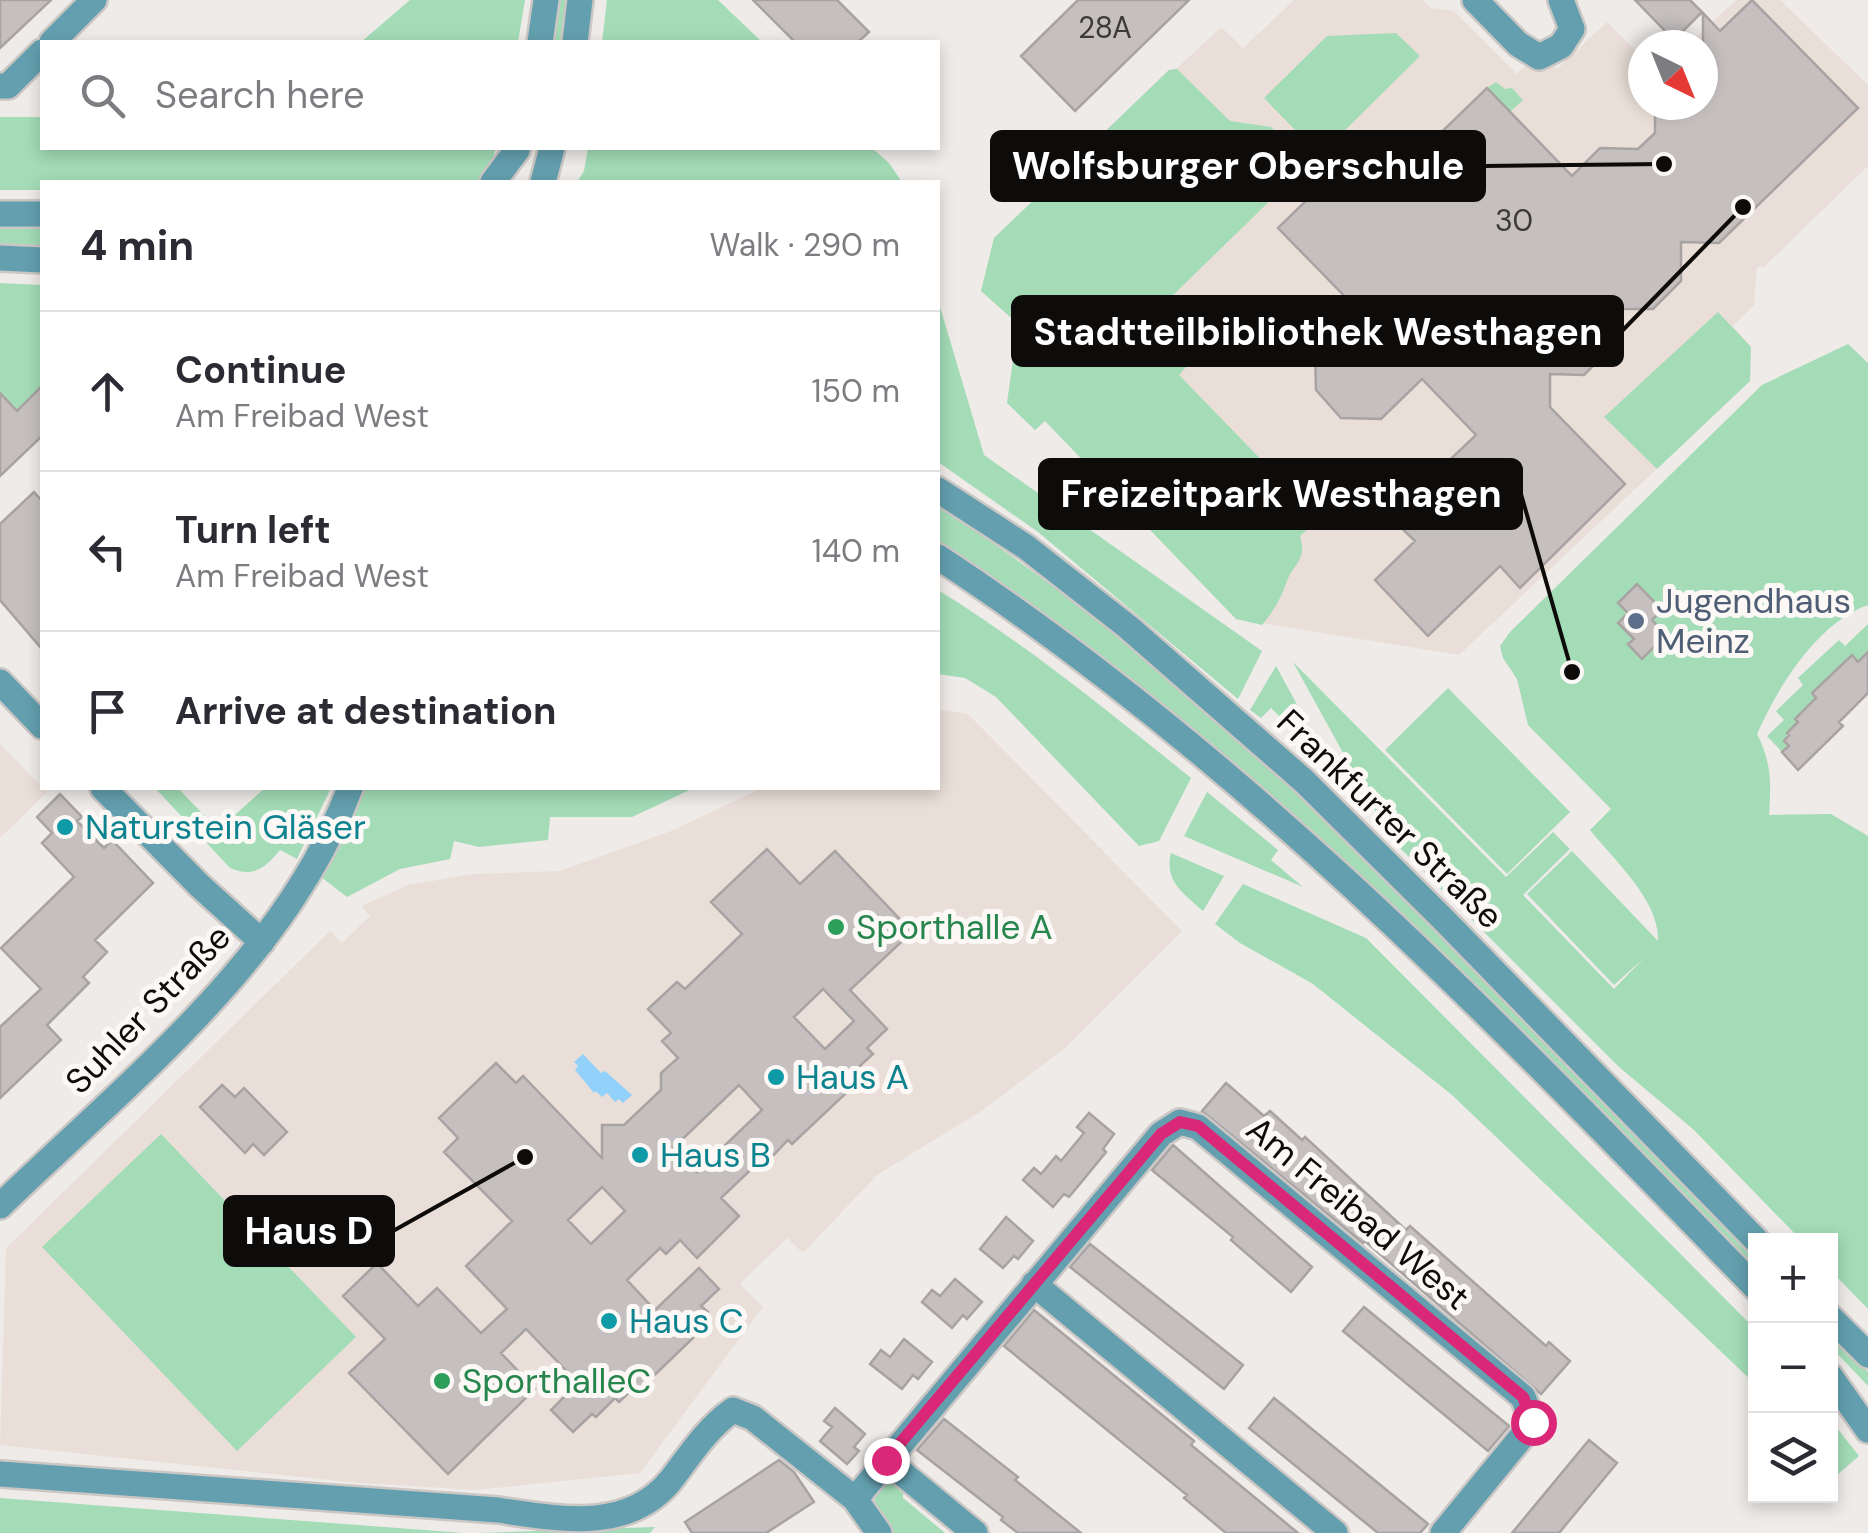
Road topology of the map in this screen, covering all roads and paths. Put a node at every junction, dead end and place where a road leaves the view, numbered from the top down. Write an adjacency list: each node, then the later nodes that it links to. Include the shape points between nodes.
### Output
1 (94, 0): 6 (street)
2 (546, 0): 7 (street)
3 (580, 0): 8 (street)
4 (1476, 0): 5 (street, via 1539,57 1561,46 1572,29)
5 (1562, 0)
6 (54, 40)
7 (540, 40)
8 (575, 40)
9 (40, 54): 10 (street)
10 (0, 86)
11 (516, 150): 13 (street)
12 (517, 150): 14 (street)
13 (494, 180)
14 (509, 180)
15 (0, 214): 16 (street)
16 (40, 214)
17 (0, 258): 18 (street)
18 (40, 260)
19 (940, 491): 27 (street, Frankfurter Straße, via 1026,547 1128,627 1278,757)
20 (940, 558): 28 (street, Frankfurter Straße, via 1099,670 1320,855)
21 (0, 682): 22 (street)
22 (40, 724)
23 (105, 790): 25 (street)
24 (349, 790): 25 (street, Suhler Straße, via 308,874)
25 (262, 942): 26 (street, Suhler Straße, via 220,992)
26 (0, 1206)
27 (1749, 1233)
28 (1748, 1280)
29 (1034, 1284): 36 (street, Am Freibad West); 41 (street); 42 (street, Am Freibad West, via 1161,1134 1180,1122 1198,1126 1523,1397 1533,1422)
30 (1836, 1323): 31 (street)
31 (1868, 1355)
32 (1838, 1373): 34 (street)
33 (1838, 1387): 35 (street)
34 (1868, 1403)
35 (1868, 1430)
36 (886, 1460): 38 (street, Am Freibad West); 40 (street)
37 (0, 1474): 38 (street, via 498,1510 580,1522 630,1514 648,1503 715,1422 733,1410 753,1418)
38 (855, 1499): 39 (street)
39 (878, 1533)
40 (975, 1533)
41 (1335, 1533)
42 (1443, 1533)

